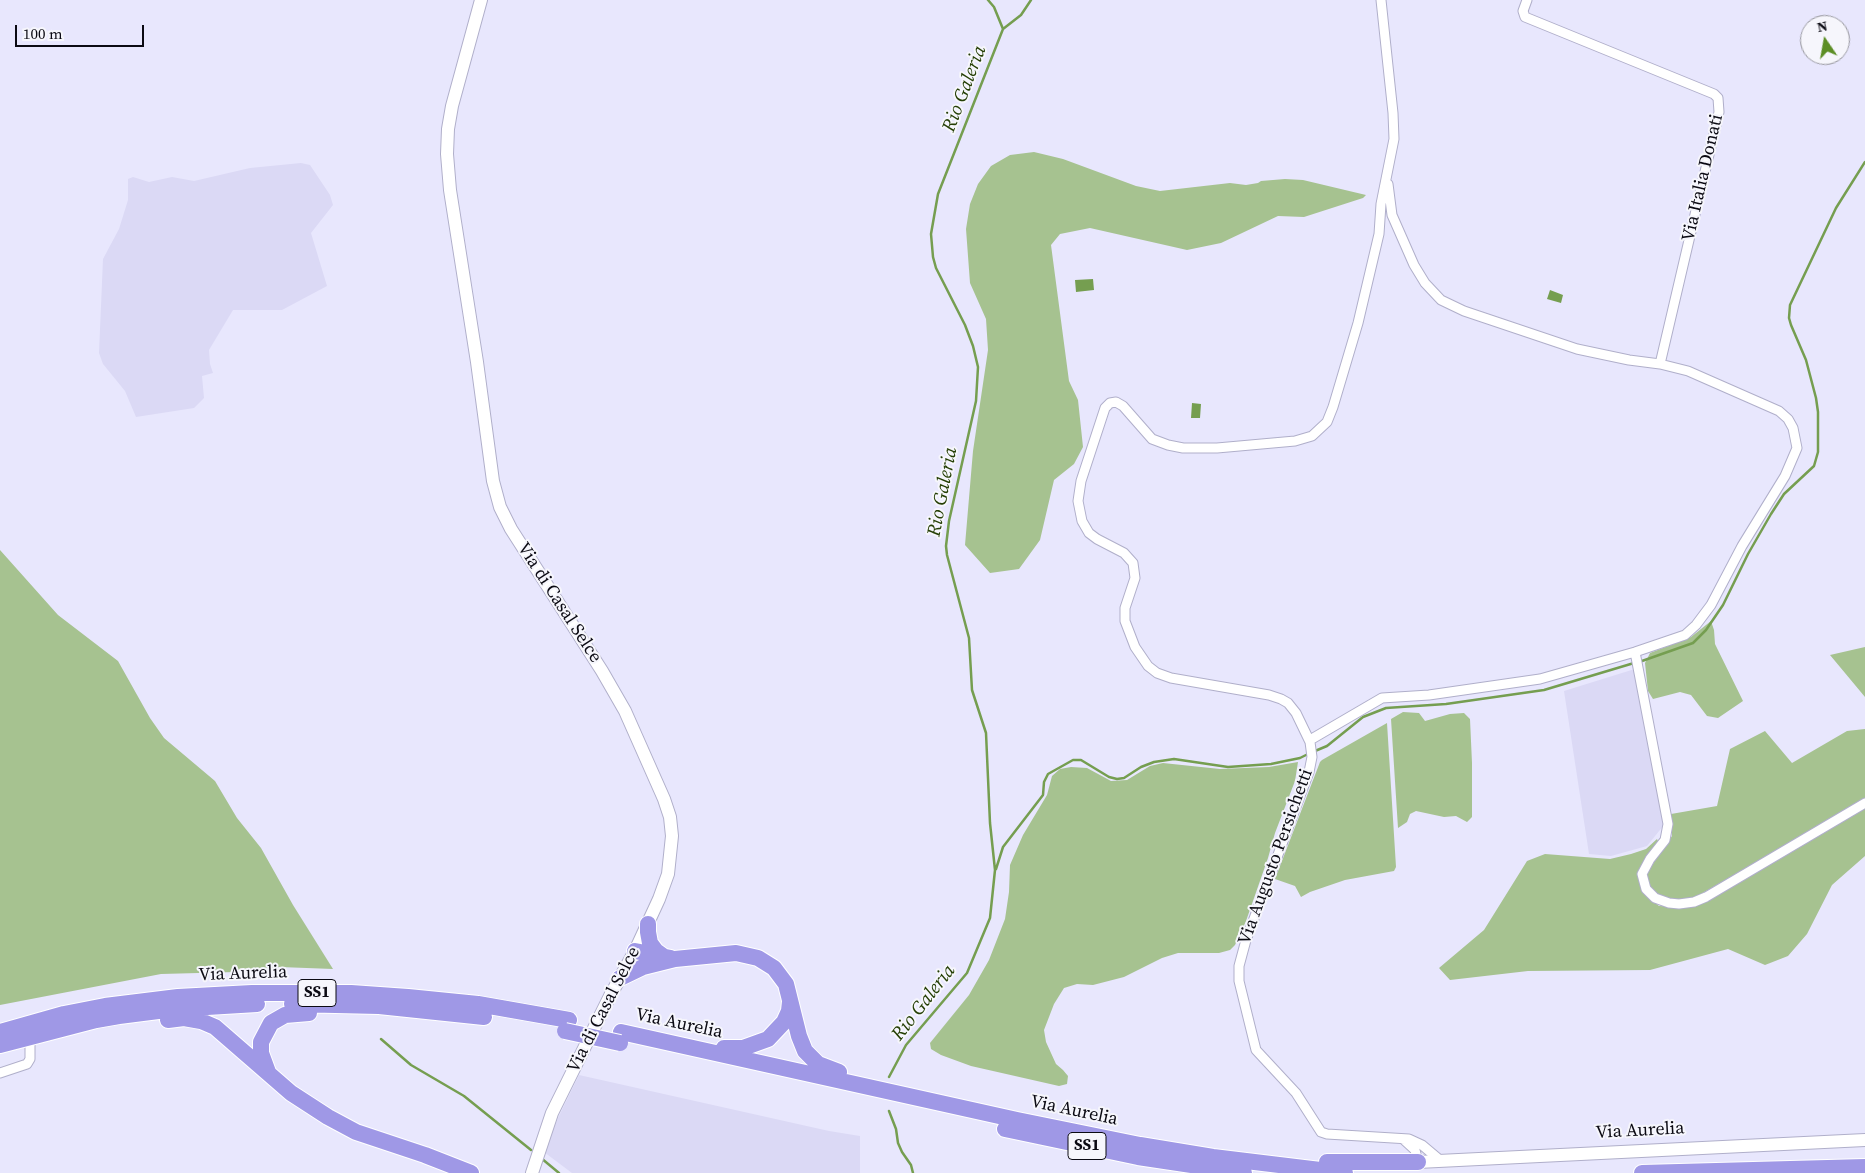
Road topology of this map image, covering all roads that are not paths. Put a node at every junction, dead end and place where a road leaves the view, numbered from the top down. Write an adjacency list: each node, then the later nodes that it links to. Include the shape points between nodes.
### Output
1 (481, 0): 9 (main road, Via di Casal Selce, via 451,112 448,167 493,481 510,529 614,690 664,799 672,827 671,861)
2 (1381, 0): 4 (street, Via Augusto Persichetti, via 1394,131)
3 (1527, 0): 5 (street, Via Italia Donati, via 1523,11 1525,17 1714,94 1719,100 1719,112)
4 (1385, 180): 5 (street, via 1389,185 1392,215 1414,265 1441,300 1577,350); 7 (street, Via Augusto Persichetti, via 1378,234 1358,323 1331,412 1320,430 1307,438 1288,442 1183,448 1152,439 1123,406 1111,402 1105,408 1079,489 1080,515 1089,533 1124,553 1133,564 1135,578 1125,608 1125,621 1134,646 1148,666 1171,678 1282,699 1296,713)
5 (1660, 364): 6 (street, via 1688,371 1779,412 1793,428 1797,448 1785,476 1700,620 1679,638)
6 (1635, 655): 7 (street, via 1527,682 1382,698); 8 (street, via 1668,824 1666,838 1642,874 1644,886 1655,898 1668,904 1706,898)
7 (1311, 743): 29 (street, Via Augusto Persichetti, via 1309,772 1246,940 1239,982 1259,1054 1292,1088 1321,1132)
8 (1865, 803)
9 (648, 924): 10 (main road, Via di Casal Selce); 11 (highway, via 650,943)
10 (635, 951): 11 (highway, via 643,960); 12 (main road, Via di Casal Selce)
11 (664, 960): 12 (highway); 13 (highway, via 728,953 754,956 778,972)
12 (620, 978): 36 (main road, Via di Casal Selce, via 552,1113)
13 (790, 997): 21 (highway, via 787,1017 780,1028 762,1042 743,1048 724,1048 653,1033); 27 (highway, via 801,1042 808,1056 828,1069)
14 (404, 1008): 16 (highway, Via Aurelia / SS1, via 250,1004); 19 (highway, Via Aurelia / SS1); 26 (highway, via 298,1013 278,1018 261,1042 261,1052)
15 (64, 1014): 18 (highway); 19 (highway, Via Aurelia / SS1, via 178,997 323,993 461,1002); 20 (highway, Via Aurelia / SS1)
16 (119, 1016): 17 (highway, Via Aurelia / SS1); 26 (highway, via 138,1021 184,1018 201,1021 227,1036)
17 (96, 1020): 22 (highway, Via Aurelia / SS1); 23 (highway, via 84,1032)
18 (0, 1026)
19 (567, 1026): 21 (highway, Via Aurelia / SS1)
20 (0, 1032)
21 (620, 1037): 27 (highway, Via Aurelia / SS1); 28 (highway, Via Aurelia / SS1, via 861,1096)
22 (0, 1045)
23 (30, 1045): 24 (highway); 25 (street, via 27,1064)
24 (0, 1052)
25 (0, 1073)
26 (270, 1076): 35 (highway, via 313,1107 356,1132)
27 (880, 1089): 28 (highway, Via Aurelia / SS1)
28 (932, 1107): 31 (highway, Via Aurelia / SS1); 37 (highway, Via Aurelia / SS1, via 1131,1155)
29 (1403, 1139): 32 (street, Via Augusto Persichetti, via 1417,1142); 33 (street, via 1415,1150)
30 (1865, 1140): 32 (main road, Via Aurelia)
31 (1213, 1157): 33 (highway, via 1355,1163); 38 (highway, Via Aurelia / SS1)
32 (1441, 1161): 33 (main road, Via Aurelia)
33 (1418, 1162)
34 (1865, 1167): 39 (highway)
35 (471, 1173)
36 (532, 1173)
37 (1244, 1173)
38 (1345, 1173)
39 (1642, 1173)

